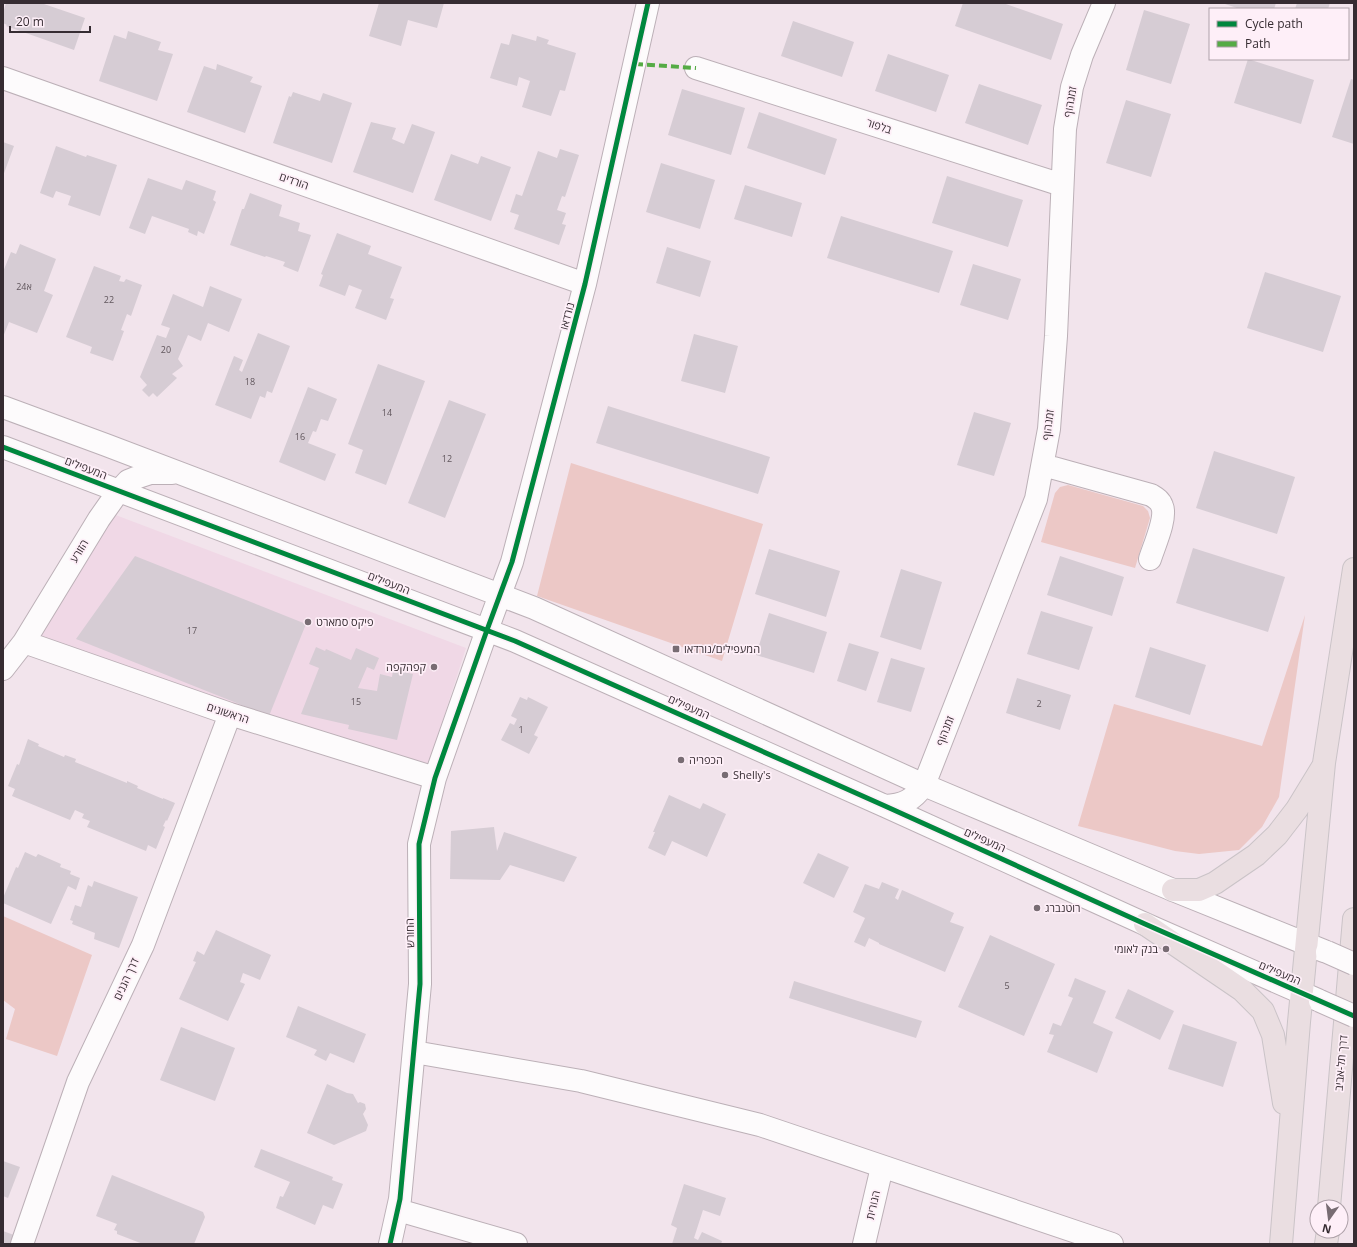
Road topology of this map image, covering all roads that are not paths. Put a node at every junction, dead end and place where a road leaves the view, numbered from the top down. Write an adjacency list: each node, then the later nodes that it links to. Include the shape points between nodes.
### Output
1 (648, 3): 6 (street, נורדאו)
2 (1104, 3): 5 (street, זמנהוף, via 1082,55 1072,87)
3 (696, 68): 5 (street, בלפור)
4 (3, 78): 6 (street, הורדים)
5 (1062, 185): 9 (street, זמנהוף, via 1056,336 1049,429)
6 (585, 284): 14 (street, נורדאו, via 512,562)
7 (3, 407): 10 (street)
8 (3, 447): 11 (street, המעפילים)
9 (1043, 465): 12 (street, via 1151,495 1159,500 1164,514); 21 (street, זמנהוף, via 1036,499)
10 (181, 473): 11 (street, הזורע, via 150,473 128,481); 14 (street)
11 (118, 492): 15 (street, המעפילים); 16 (street, הזורע, via 98,519)
12 (1150, 559)
13 (1354, 569): 19 (highway)
14 (500, 594): 15 (street, נורדאו); 21 (street)
15 (487, 630): 20 (street, החורש); 22 (street, המעפילים)
16 (24, 642): 17 (street, הזורע); 18 (street, הראשונים)
17 (3, 669)
18 (230, 714): 20 (street, הראשונים); 35 (street, דרך הגנים, via 143,945 78,1082)
19 (1324, 764): 23 (highway, via 1297,809 1277,835 1256,855 1233,872 1199,890); 26 (highway)
20 (435, 778): 30 (street, החורש, via 419,844 420,984)
21 (924, 785): 22 (street, זמנהוף, via 918,794 907,802); 23 (street)
22 (885, 806): 25 (street, המעפילים)
23 (1173, 890): 26 (street)
24 (1354, 919): 33 (highway, דרך תל-אביב)
25 (1146, 924): 28 (street, המעפילים); 31 (highway, via 1242,990 1263,1011 1273,1035)
26 (1307, 944): 27 (street, bridge); 28 (highway)
27 (1354, 964)
28 (1311, 997): 29 (street, המעפילים, bridge); 31 (highway, via 1299,1022)
29 (1354, 1016)
30 (414, 1052): 32 (street, via 596,1085 760,1125); 34 (street, החורש)
31 (1290, 1136): 40 (highway)
32 (882, 1167): 38 (street, הנורית); 39 (street)
33 (1330, 1199)
34 (398, 1210): 36 (street, החורש); 37 (street)
35 (22, 1244)
36 (390, 1244)
37 (516, 1244)
38 (864, 1244)
39 (1112, 1244)
40 (1281, 1244)

